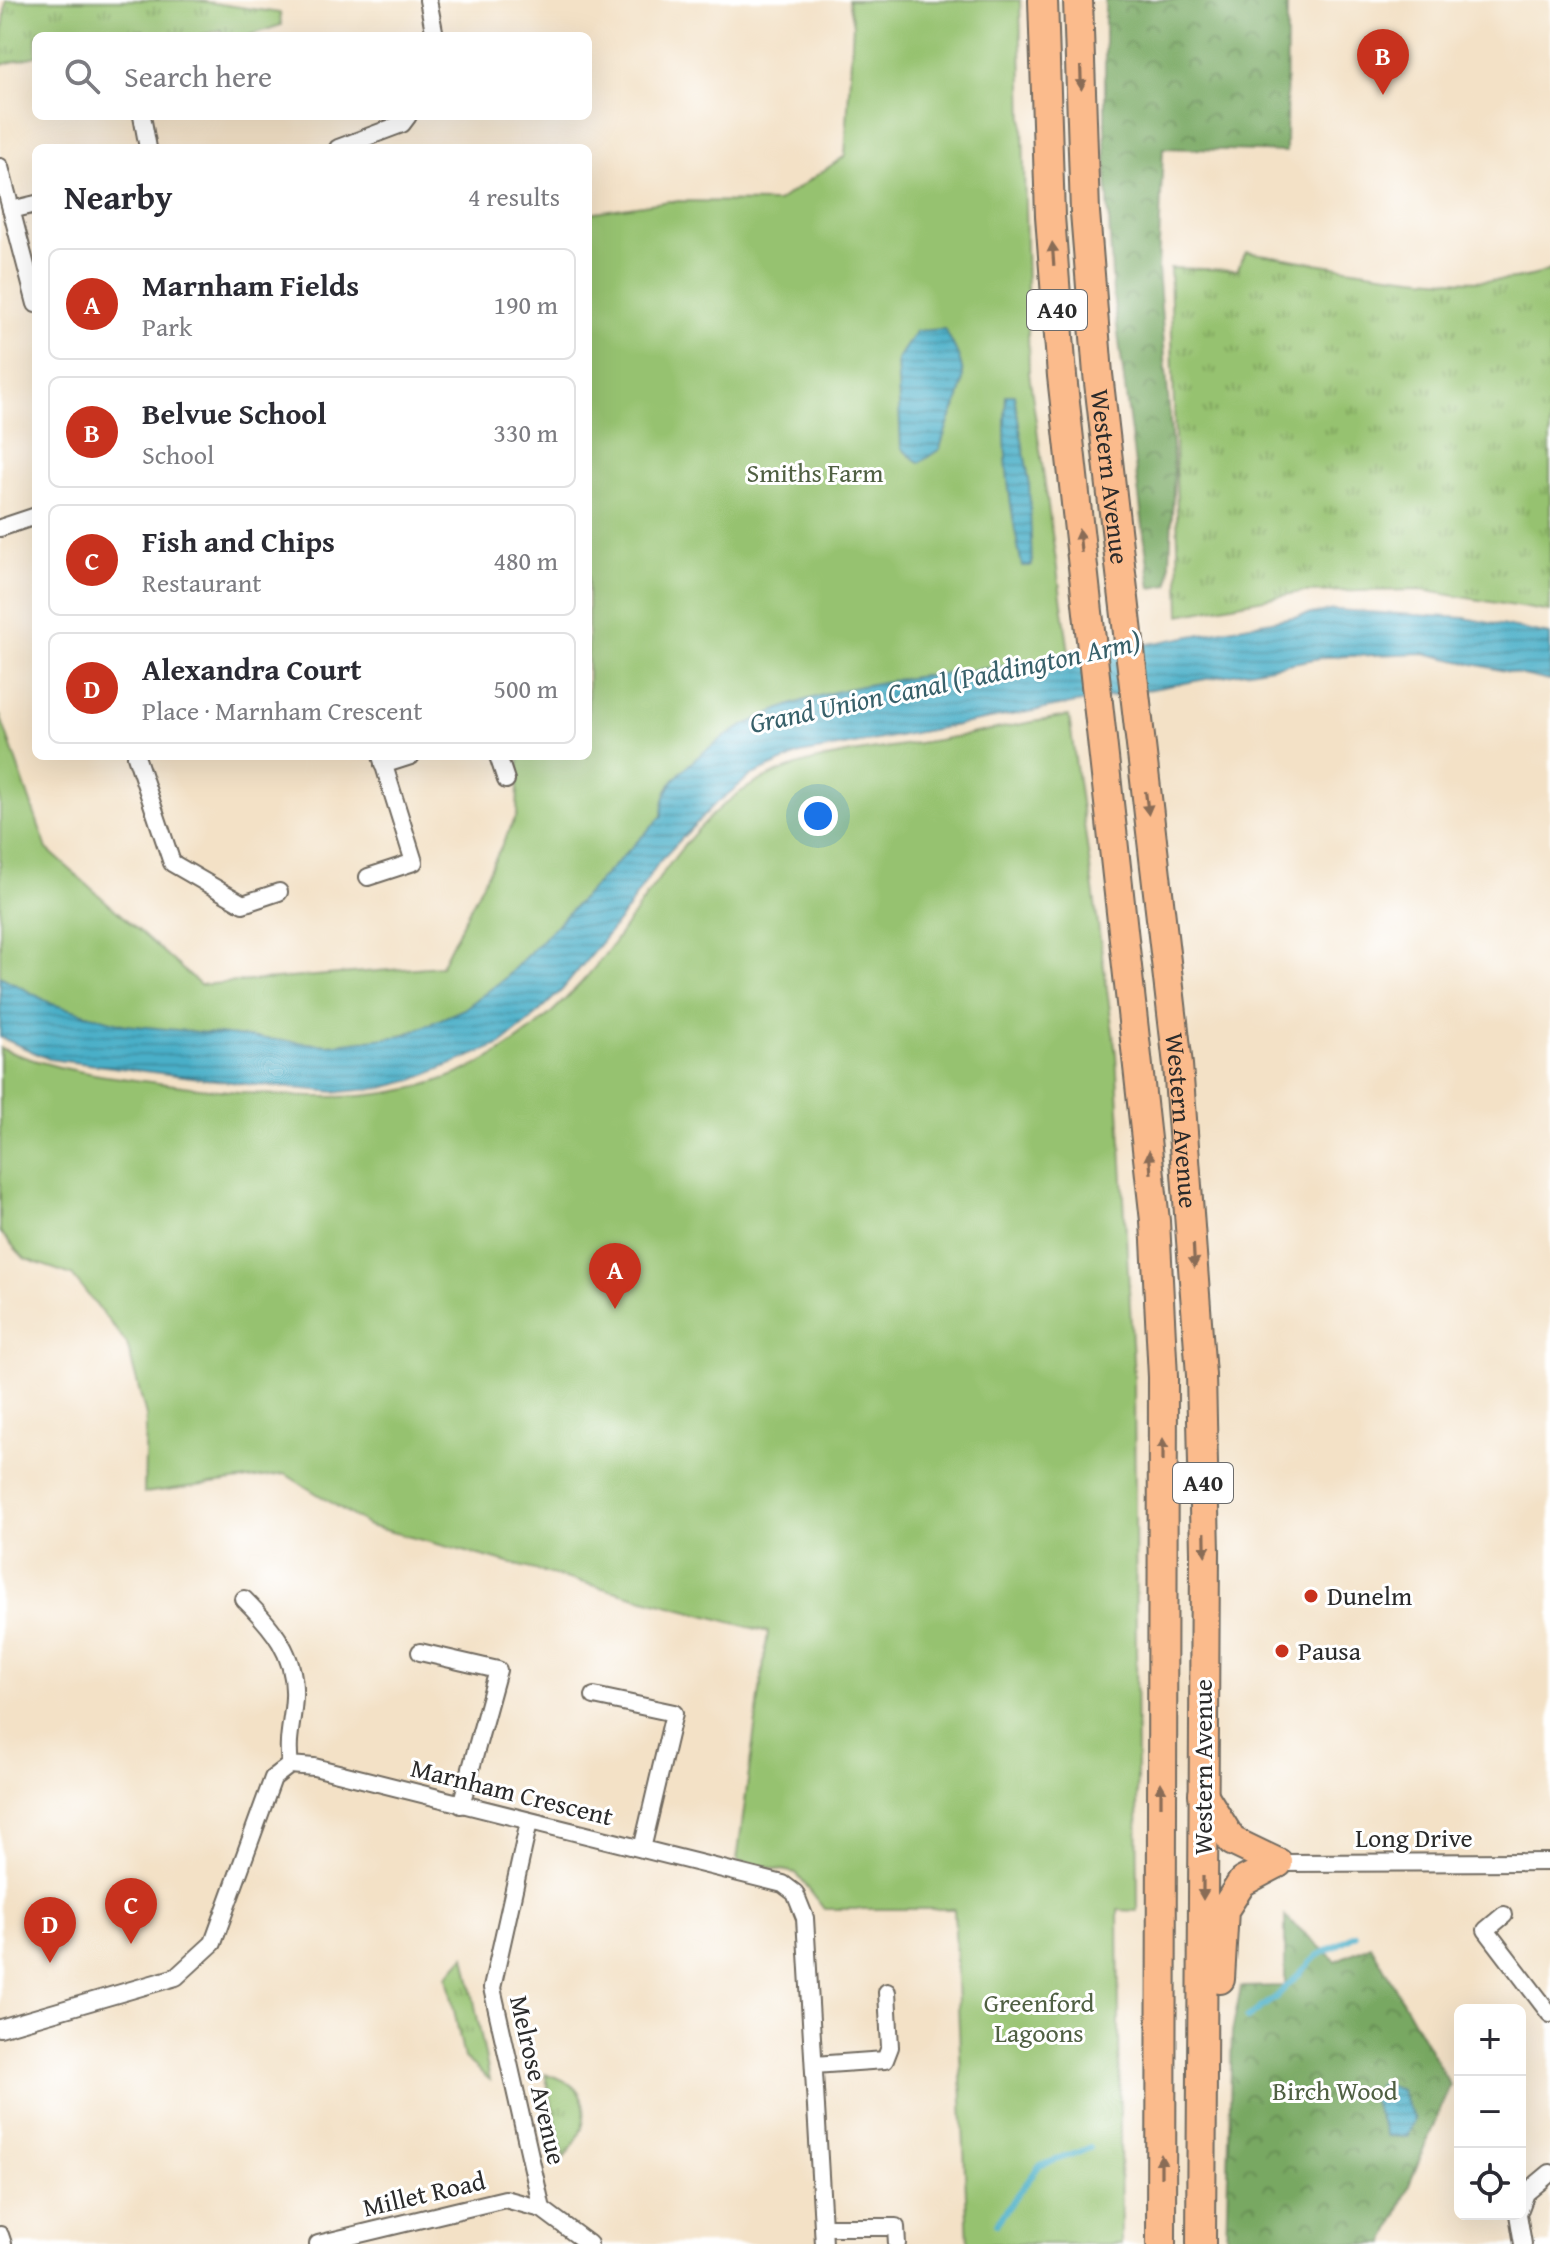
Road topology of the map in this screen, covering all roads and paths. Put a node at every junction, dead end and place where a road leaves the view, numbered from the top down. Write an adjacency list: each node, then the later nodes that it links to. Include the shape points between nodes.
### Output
1 (428, 0): 4 (street)
2 (1043, 0): 46 (highway, Western Avenue / A40, one-way to 2, via 1163,1377 1155,1221 1053,260)
3 (1078, 0): 25 (highway, Western Avenue / A40, one-way to 25, via 1085,212 1098,374 1191,1206 1201,1375)
4 (434, 32)
5 (143, 120): 7 (street)
6 (405, 120): 8 (street)
7 (147, 144)
8 (349, 144)
9 (0, 167): 11 (street)
10 (32, 205): 11 (street)
11 (11, 210): 12 (street)
12 (32, 289)
13 (32, 517): 14 (street)
14 (0, 528)
15 (137, 760): 20 (street, via 172,863 243,904)
16 (382, 760): 19 (street, via 414,862)
17 (499, 760): 18 (street)
18 (506, 780)
19 (368, 877)
20 (279, 892)
21 (244, 1599): 24 (street, via 277,1633 291,1666 294,1699 286,1743)
22 (420, 1652): 26 (street, via 498,1670)
23 (594, 1696): 28 (street, via 674,1713)
24 (290, 1765): 26 (street, Marnham Crescent); 34 (street, via 273,1778 213,1943 196,1961 176,1977)
25 (1203, 1794): 30 (highway, via 1232,1841); 47 (highway, Western Avenue / A40, one-way to 47)
26 (461, 1805): 27 (street, Marnham Crescent)
27 (529, 1822): 28 (street, Marnham Crescent); 38 (street, Melrose Avenue, via 492,1988)
28 (642, 1849): 35 (street, Marnham Crescent, via 783,1884 795,1893 805,1918)
29 (1550, 1862): 30 (street, Long Drive)
30 (1278, 1863): 47 (highway, via 1242,1882 1224,1910)
31 (1504, 1915): 33 (street, via 1486,1930)
32 (887, 1992): 35 (street, via 890,2047 885,2060)
33 (1550, 2014)
34 (0, 2028)
35 (814, 2065): 41 (street, Marnham Crescent)
36 (1550, 2173): 37 (street)
37 (1526, 2193)
38 (542, 2209): 43 (street, Millet Road, via 505,2199); 44 (street)
39 (1520, 2220): 48 (street)
40 (0, 2235): 42 (street)
41 (824, 2236): 45 (street, via 896,2227)
42 (3, 2244)
43 (318, 2244)
44 (589, 2244)
45 (897, 2244)
46 (1161, 2244)
47 (1202, 2244)
48 (1523, 2244)

